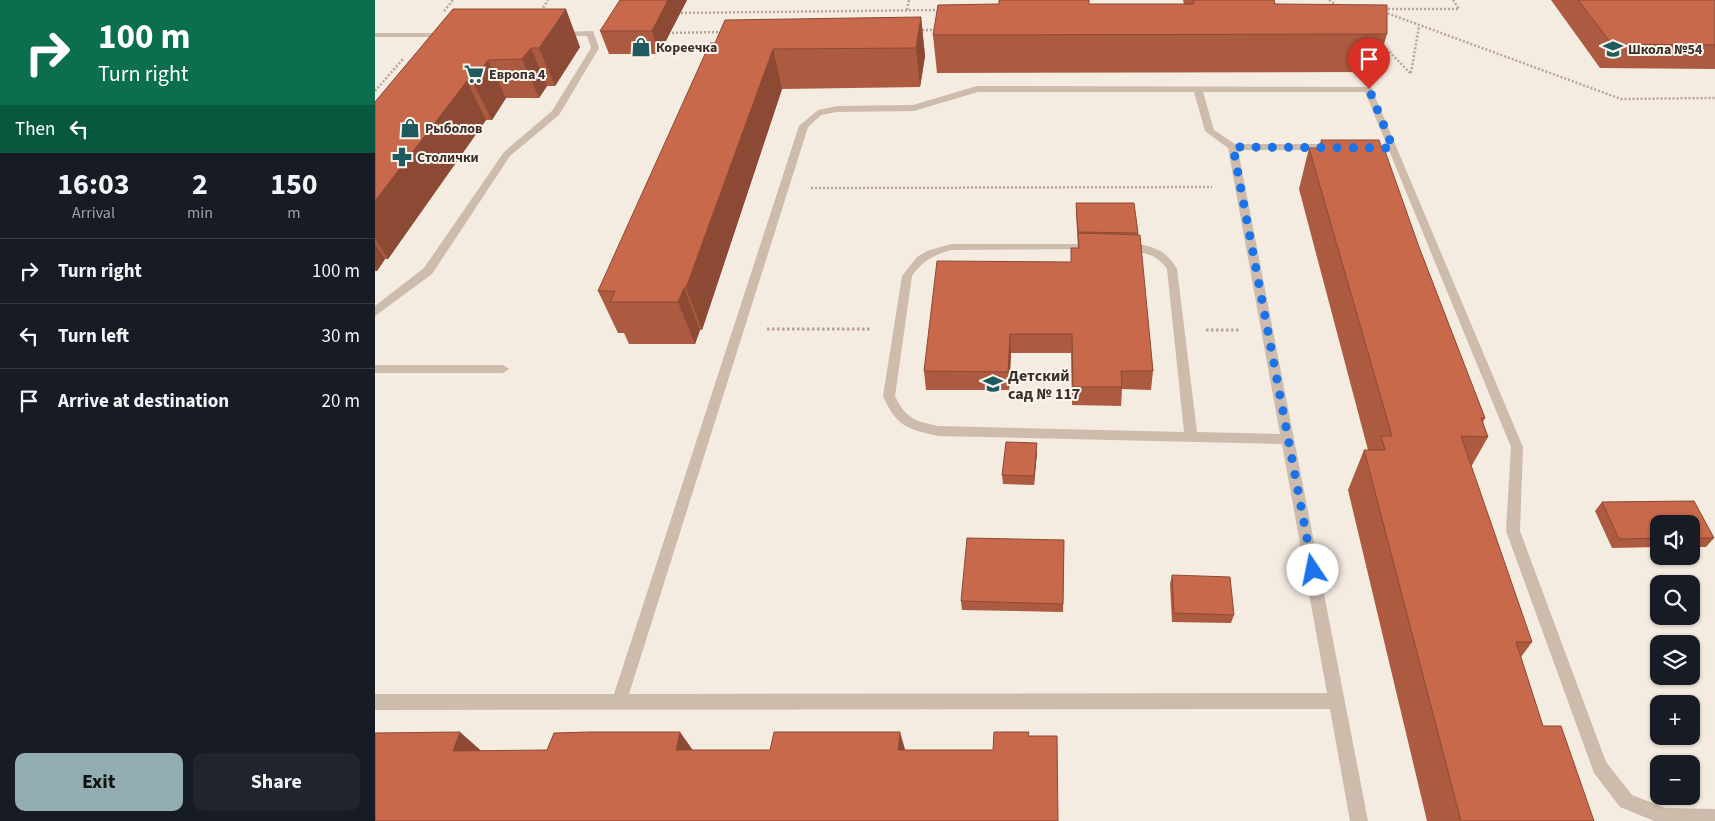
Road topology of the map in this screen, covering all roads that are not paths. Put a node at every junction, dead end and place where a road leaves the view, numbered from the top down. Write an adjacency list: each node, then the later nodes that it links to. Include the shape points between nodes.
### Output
1 (461, 34): 3 (lane)
2 (553, 34): 7 (lane, via 590,33 595,48 556,113 507,154 428,271)
3 (375, 35)
4 (1198, 89): 5 (lane, via 1210,132); 14 (lane, via 977,89 913,108 837,109 818,113 804,126); 15 (lane, via 1369,89 1388,148 1517,446 1513,531 1600,766 1626,801 1665,817)
5 (1233, 147): 6 (lane); 11 (lane)
6 (1343, 148)
7 (375, 312)
8 (375, 369): 9 (lane)
9 (503, 369)
10 (1191, 438): 10 (lane, via 938,431 913,425 897,414 889,396 907,276 915,262 928,253 951,247 1133,247 1150,250 1165,258 1172,269); 11 (lane)
11 (1289, 439): 12 (lane)
12 (1338, 701): 14 (lane); 16 (lane)
13 (375, 702): 14 (lane)
14 (619, 702)
15 (1715, 818)
16 (1359, 821)

